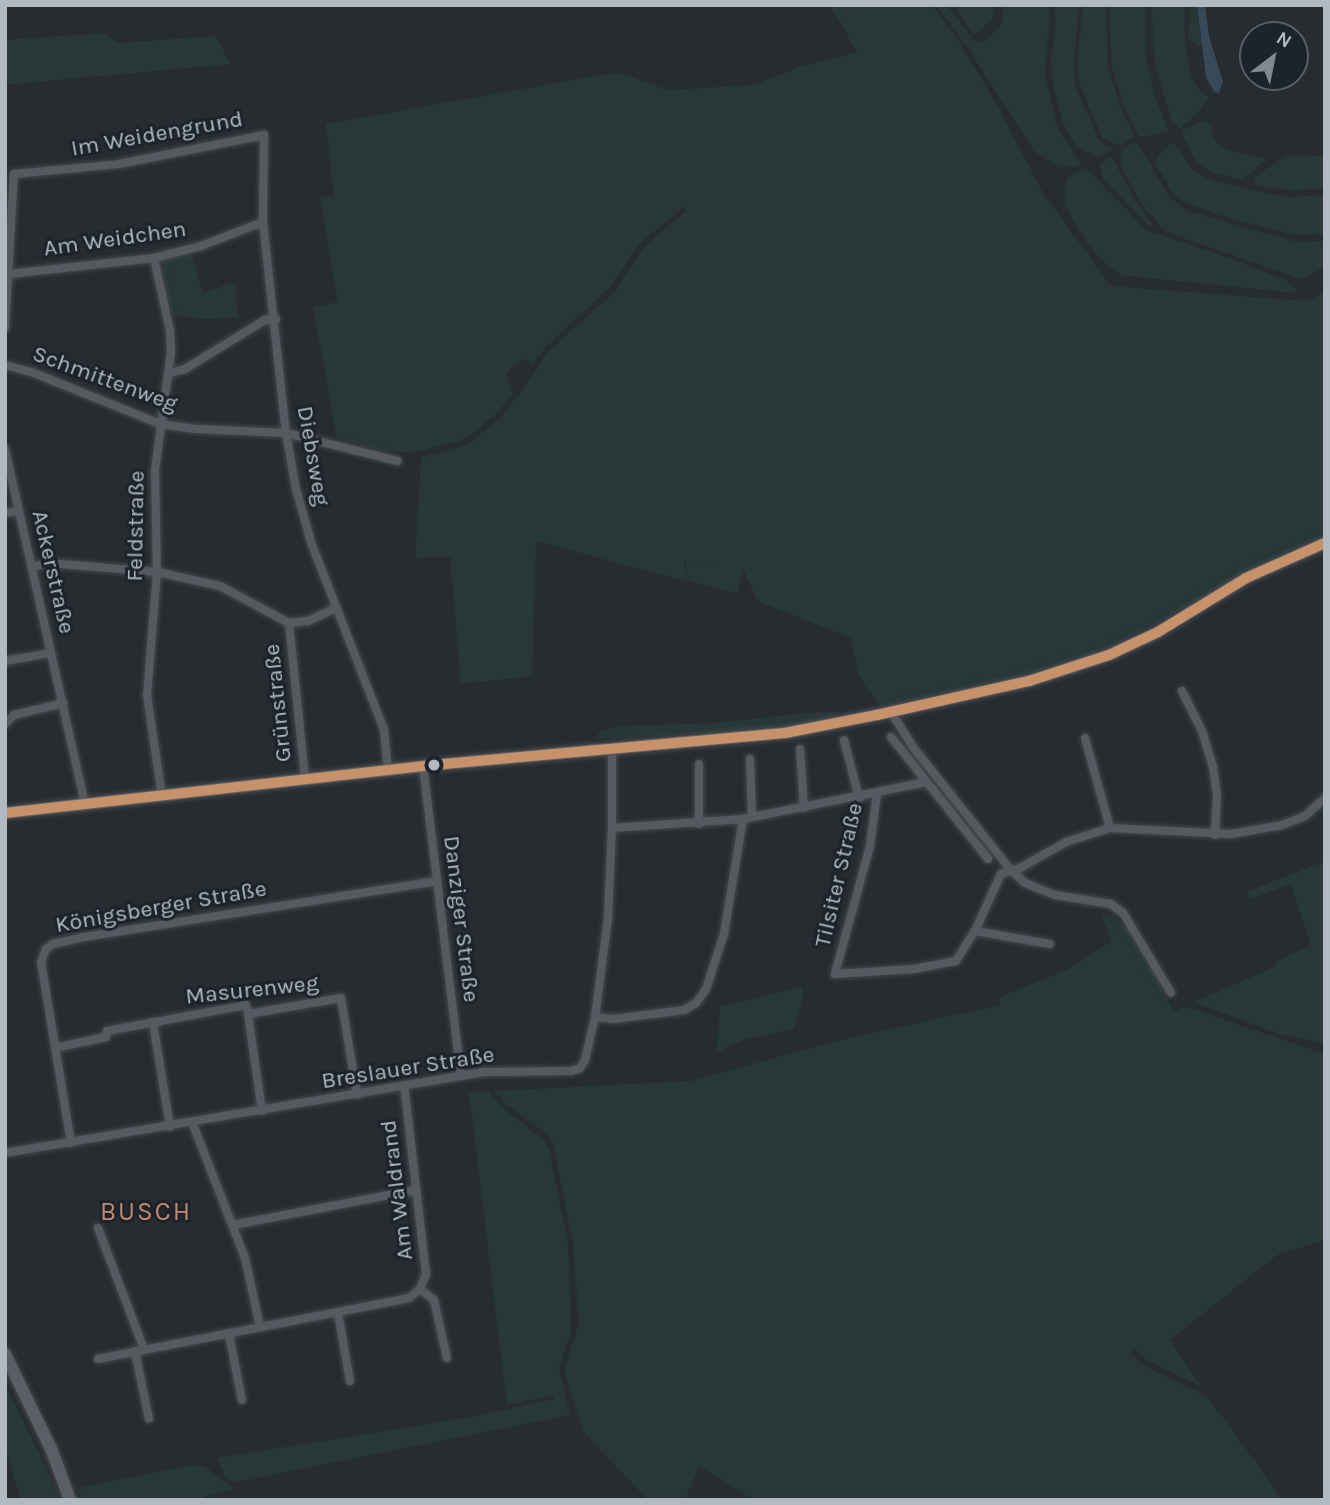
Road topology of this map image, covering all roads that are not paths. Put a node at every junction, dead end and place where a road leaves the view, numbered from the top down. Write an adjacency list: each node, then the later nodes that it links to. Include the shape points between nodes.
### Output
1 (264, 135): 2 (street, Diebsweg); 4 (street, Im Weidengrund, via 119,164 14,174)
2 (263, 222): 3 (street, Am Weidchen); 5 (street, Diebsweg)
3 (154, 258): 4 (street, Am Weidchen); 8 (street, Feldstraße, via 170,331)
4 (9, 274): 6 (street)
5 (275, 319): 8 (street, via 265,320 185,369); 10 (street, Diebsweg)
6 (5, 328)
7 (5, 365): 9 (street, Schmittenweg)
8 (170, 373): 9 (street, Feldstraße)
9 (160, 424): 10 (street, Schmittenweg); 17 (street, Feldstraße, via 155,470)
10 (286, 433): 12 (street, Schmittenweg); 18 (street, Diebsweg, via 299,500)
11 (5, 449): 13 (street, Ackerstraße)
12 (398, 461)
13 (19, 511): 14 (street); 16 (street, Ackerstraße)
14 (5, 513)
15 (1325, 543): 24 (main road, via 1246,578 1158,632 1109,655 1029,681)
16 (31, 568): 17 (street, via 48,563); 20 (street, Ackerstraße)
17 (157, 572): 19 (street, via 220,586); 38 (street, Feldstraße, via 146,695)
18 (336, 608): 19 (street, via 308,621); 34 (street, Diebsweg, via 384,730)
19 (289, 623): 35 (street, Grünstraße)
20 (51, 653): 21 (street); 23 (street, Ackerstraße)
21 (5, 661)
22 (1182, 691): 49 (street, via 1213,767)
23 (64, 703): 25 (street, via 14,715); 41 (street, Ackerstraße)
24 (891, 712): 29 (main road, via 785,733); 51 (street)
25 (5, 724)
26 (891, 737): 36 (street)
27 (1084, 738): 48 (street)
28 (844, 740): 39 (street)
29 (612, 747): 33 (main road); 47 (street, Breslauer Straße)
30 (800, 750): 42 (street)
31 (750, 760): 44 (street)
32 (699, 764): 46 (street)
33 (423, 766): 34 (main road); 52 (street, Danziger Straße)
34 (388, 771): 35 (main road)
35 (305, 779): 38 (main road)
36 (926, 782): 37 (street); 50 (street)
37 (877, 794): 39 (street); 53 (street, Tilsiter Straße, via 870,846 835,974 956,961)
38 (162, 797): 41 (main road)
39 (859, 797): 42 (street)
40 (1325, 798): 49 (street, via 1304,816 1282,825)
41 (85, 805): 43 (main road)
42 (804, 808): 44 (street)
43 (5, 813)
44 (752, 817): 45 (street)
45 (743, 819): 46 (street); 57 (street, via 724,934 706,989 696,1003 684,1010)
46 (699, 824): 47 (street)
47 (612, 828): 57 (street, Breslauer Straße, via 608,918)
48 (1110, 828): 49 (street); 51 (street, via 1066,842)
49 (1215, 835)
50 (988, 859)
51 (1011, 870): 53 (street, Tilsiter Straße, via 1001,874); 55 (street, via 1025,883 1054,895 1111,904 1123,913)
52 (437, 881): 59 (street, Königsberger Straße, via 53,944 41,962); 60 (street, Danziger Straße)
53 (975, 931): 54 (street)
54 (1050, 944)
55 (1171, 993)
56 (248, 1014): 58 (street, Masurenweg, via 246,1005); 62 (street, Masurenweg, via 341,998); 63 (street)
57 (595, 1017): 60 (street, Breslauer Straße, via 580,1068)
58 (153, 1023): 59 (street, Masurenweg, via 107,1031 106,1037); 65 (street)
59 (55, 1048): 66 (street, Königsberger Straße)
60 (461, 1076): 61 (street, Breslauer Straße)
61 (404, 1085): 62 (street, Breslauer Straße); 68 (street, Am Waldrand)
62 (357, 1095): 63 (street, Breslauer Straße)
63 (262, 1111): 64 (street, Breslauer Straße)
64 (192, 1122): 65 (street, Breslauer Straße); 69 (street)
65 (170, 1127): 66 (street, Breslauer Straße)
66 (71, 1143): 67 (street, Breslauer Straße)
67 (5, 1153)
68 (415, 1189): 69 (street); 71 (street, Am Waldrand, via 426,1274)
69 (233, 1225): 73 (street)
70 (97, 1228): 75 (street)
71 (420, 1289): 72 (street, Am Waldrand, via 410,1298); 77 (street, Am Waldrand, via 434,1300)
72 (338, 1313): 73 (street, Am Waldrand); 79 (street)
73 (260, 1328): 74 (street, Am Waldrand)
74 (229, 1334): 75 (street, Am Waldrand); 80 (street)
75 (139, 1350): 78 (street, Am Waldrand); 81 (street)
76 (5, 1354): 82 (main road)
77 (447, 1358)
78 (98, 1359)
79 (350, 1381)
80 (242, 1400)
81 (149, 1419)
82 (70, 1500)

